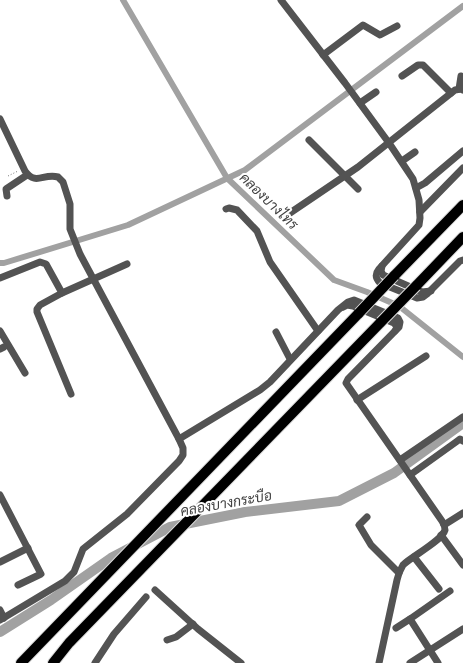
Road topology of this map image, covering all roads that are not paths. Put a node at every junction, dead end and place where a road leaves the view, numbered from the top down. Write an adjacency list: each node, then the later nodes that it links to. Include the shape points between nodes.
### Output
1 (281, 0): 3 (street)
2 (397, 26): 3 (street, via 380,35 363,25)
3 (323, 56): 9 (street)
4 (402, 76): 8 (street, via 421,64)
5 (461, 76): 6 (street)
6 (461, 89): 8 (street)
7 (376, 92): 9 (street)
8 (451, 93): 12 (street)
9 (360, 103): 12 (street)
10 (0, 119): 17 (street)
11 (309, 140): 18 (street)
12 (389, 143): 15 (street); 18 (street)
13 (463, 151): 19 (street)
14 (415, 152): 15 (street)
15 (402, 161): 19 (street)
16 (463, 168): 24 (street)
17 (25, 172): 21 (street, via 6,189); 30 (street, via 34,179 53,176 63,182 70,204 70,230)
18 (345, 176): 20 (street); 25 (street)
19 (416, 188): 24 (street)
20 (358, 189)
21 (7, 196)
22 (463, 205): 71 (highway, bridge)
23 (226, 209): 33 (street, via 237,210 257,231 270,262)
24 (420, 212): 27 (street, via 417,228 382,265 383,275 422,292 431,291)
25 (287, 215)
26 (463, 237): 72 (highway, bridge)
27 (463, 260)
28 (126, 264): 30 (street)
29 (0, 278): 31 (street, via 40,262 46,264)
30 (94, 280): 31 (street); 44 (street)
31 (62, 293): 41 (street, via 40,305 37,312)
32 (0, 331): 39 (street)
33 (318, 331): 38 (street); 42 (street, via 347,305 394,323 397,327 348,379 347,385)
34 (276, 332): 38 (street)
35 (0, 340): 36 (street)
36 (2, 348): 39 (street, via 13,360)
37 (426, 356): 42 (street)
38 (290, 360): 44 (street, via 260,390)
39 (18, 361): 40 (street)
40 (25, 373)
41 (71, 394)
42 (357, 400): 46 (street)
43 (463, 417): 46 (street)
44 (179, 439): 64 (street, via 183,455 179,461 127,514 83,549 74,572 65,581)
45 (463, 441): 47 (street, via 460,439)
46 (401, 462): 47 (street)
47 (409, 474): 51 (street)
48 (0, 495): 53 (street)
49 (463, 513): 51 (street)
50 (367, 517): 57 (street, via 359,525 371,545)
51 (444, 525): 52 (street)
52 (442, 535): 54 (street); 56 (street)
53 (28, 548): 55 (street); 58 (street, via 41,574)
54 (414, 557): 57 (street); 59 (street)
55 (0, 562)
56 (463, 565)
57 (399, 573): 75 (street)
58 (18, 585)
59 (439, 589)
60 (155, 590): 66 (street)
61 (450, 591): 65 (street)
62 (146, 597): 73 (street, via 114,634)
63 (0, 610): 64 (street)
64 (2, 619)
65 (410, 619): 67 (street); 70 (street)
66 (193, 624): 69 (street, via 182,634); 74 (street)
67 (396, 628)
68 (463, 629): 70 (street)
69 (167, 640)
70 (430, 650): 76 (street); 77 (street)
71 (21, 663)
72 (51, 663)
73 (95, 663)
74 (240, 663)
75 (379, 663)
76 (410, 663)
77 (438, 663)

